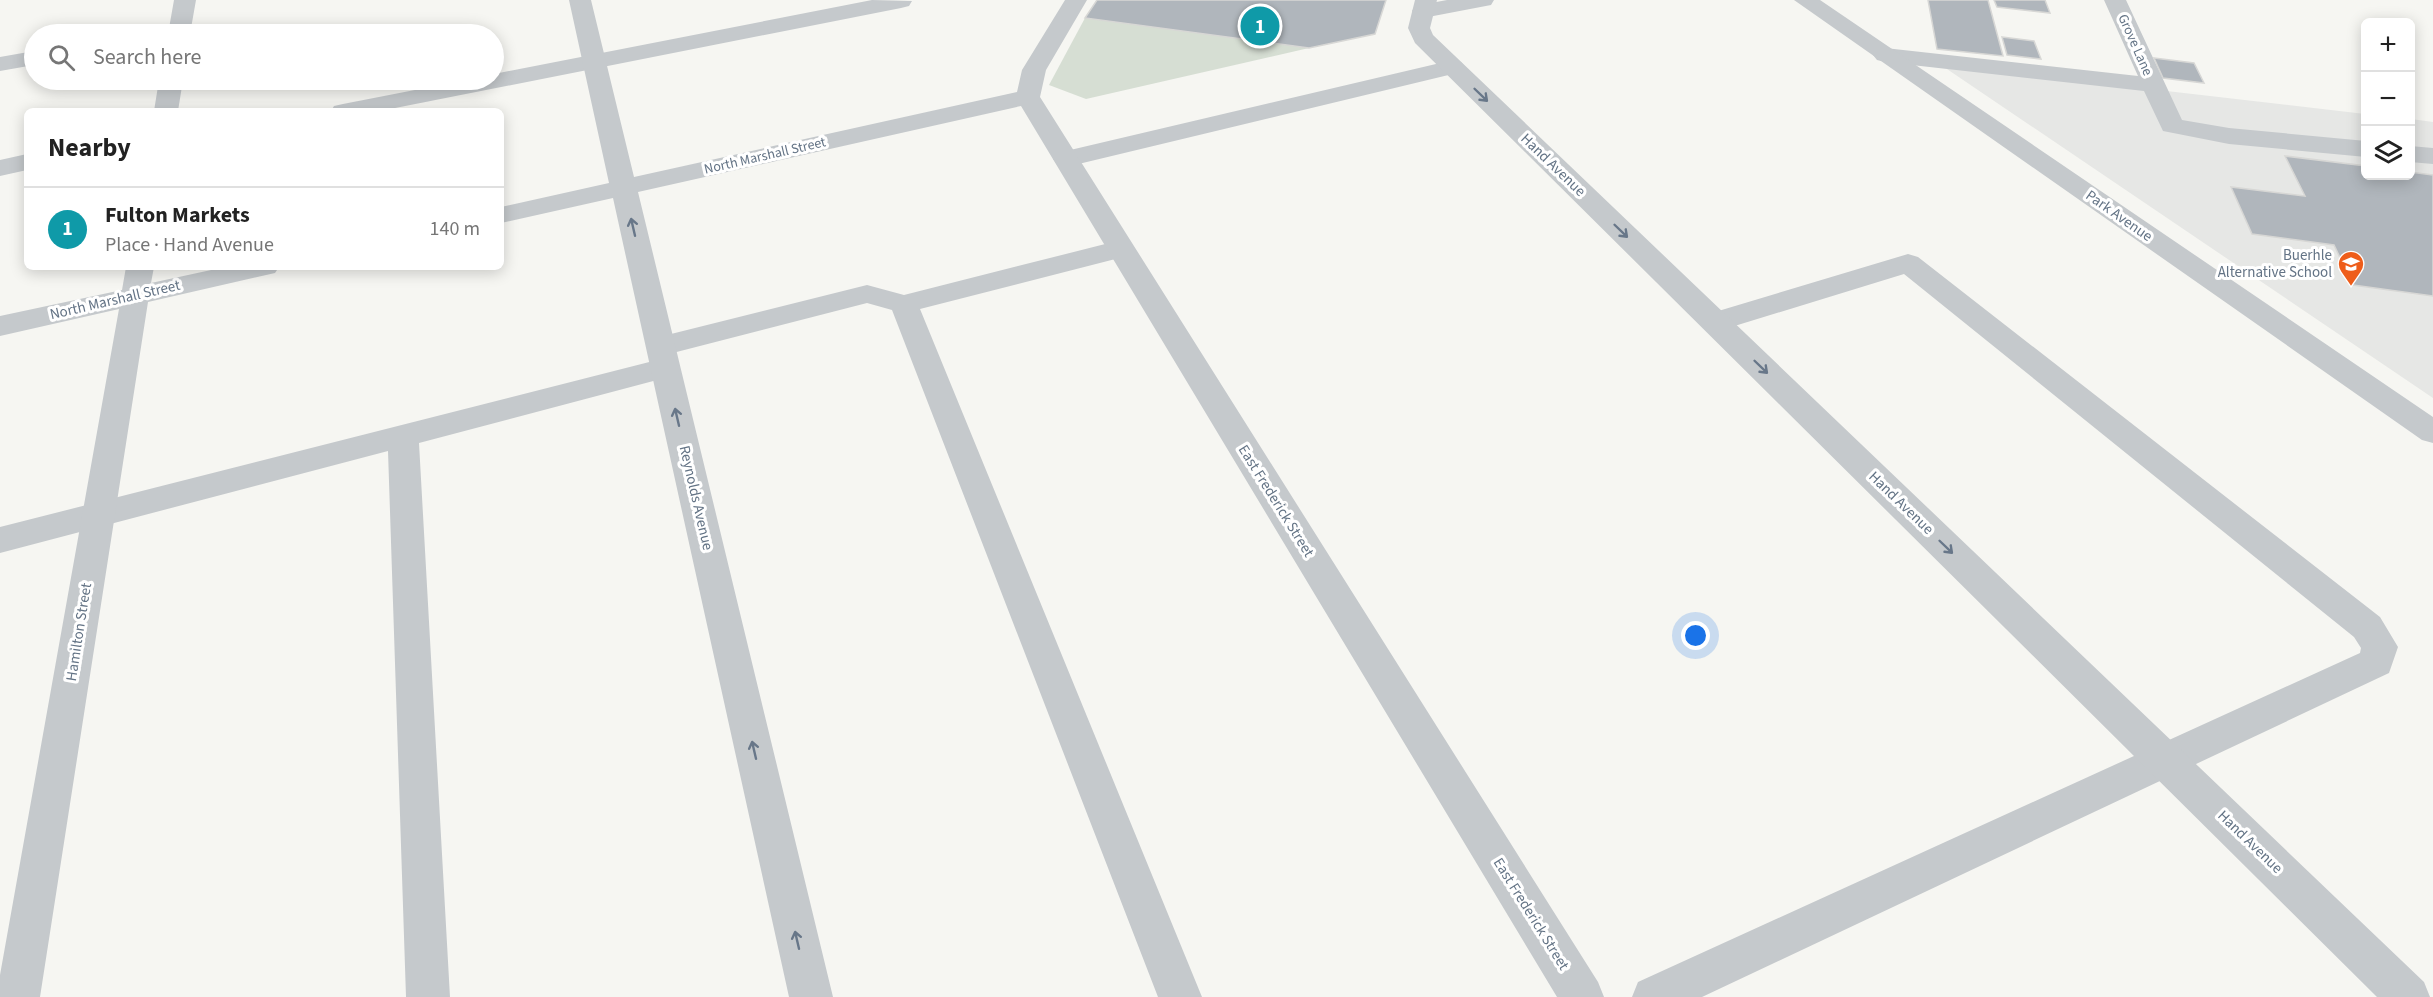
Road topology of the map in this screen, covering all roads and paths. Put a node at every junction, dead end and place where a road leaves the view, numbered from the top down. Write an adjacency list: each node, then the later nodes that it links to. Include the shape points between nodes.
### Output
1 (185, 0): 9 (street)
2 (580, 0): 12 (street, Reynolds Avenue)
3 (1076, 0): 19 (street, via 1034,70)
4 (1483, 0): 8 (street)
5 (1805, 0): 10 (street, Park Avenue)
6 (2115, 0): 16 (street, Grove Lane)
7 (901, 1): 12 (street)
8 (1425, 5): 14 (street, Hand Avenue, via 1419,33)
9 (177, 24)
10 (1885, 55): 16 (street); 37 (street, Park Avenue)
11 (24, 60): 13 (street)
12 (595, 62): 15 (street); 28 (street, Reynolds Avenue)
13 (0, 64)
14 (1453, 68): 25 (street); 34 (street, Hand Avenue, one-way to 34)
15 (504, 80)
16 (2153, 88): 22 (street, Grove Lane, via 2172,126 2229,136)
17 (169, 90): 20 (street)
18 (452, 90): 21 (street)
19 (1028, 97): 25 (street, East Frederick Street); 28 (street, North Marshall Street)
20 (166, 108)
21 (359, 108)
22 (2361, 149)
23 (2415, 154): 24 (street)
24 (2433, 156)
25 (1066, 159): 30 (street, East Frederick Street)
26 (24, 163): 27 (street)
27 (0, 168)
28 (624, 187): 29 (street, North Marshall Street); 36 (street, Reynolds Avenue, one-way to 28)
29 (504, 213)
30 (1121, 249): 33 (street); 46 (street, East Frederick Street)
31 (238, 270): 32 (street, North Marshall Street)
32 (138, 281): 35 (street, North Marshall Street); 39 (street, Hamilton Street)
33 (904, 304): 36 (street, via 867,294); 45 (street)
34 (1715, 322): 41 (street, Hand Avenue, one-way to 41); 41 (street, via 1908,262 2367,627 2380,647 2376,662)
35 (0, 326)
36 (663, 357): 38 (street); 44 (street, Reynolds Avenue, one-way to 36)
37 (2433, 432)
38 (403, 435): 39 (street); 43 (street)
39 (99, 514): 40 (street); 42 (street, Hamilton Street)
40 (0, 540)
41 (2166, 761): 47 (street); 48 (street, Hand Avenue)
42 (18, 997)
43 (428, 997)
44 (810, 997)
45 (1180, 997)
46 (1582, 997)
47 (1654, 997)
48 (2408, 997)

